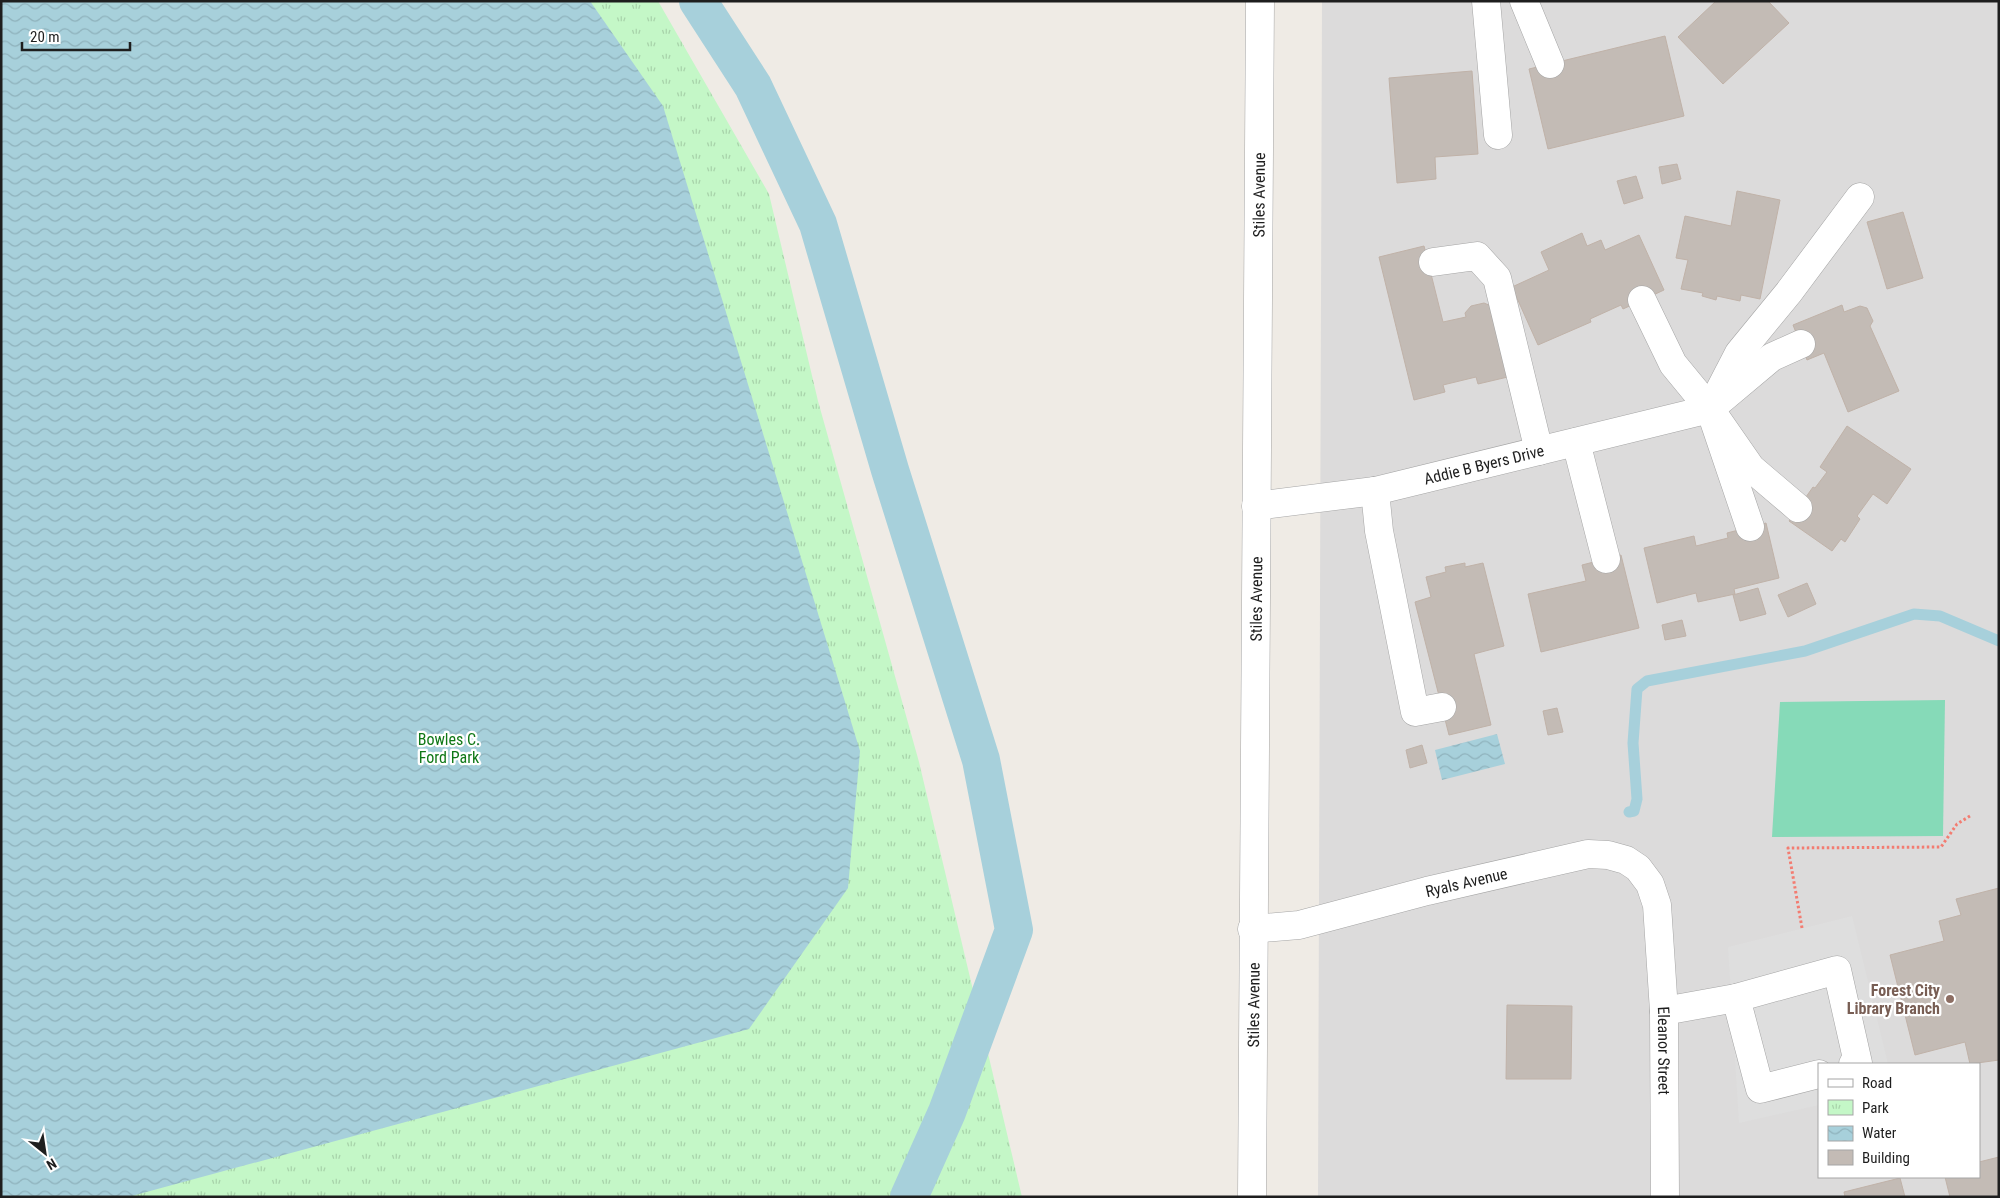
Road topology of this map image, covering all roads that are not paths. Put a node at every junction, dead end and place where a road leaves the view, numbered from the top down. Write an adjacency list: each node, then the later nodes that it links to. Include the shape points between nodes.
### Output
1 (1260, 1): 14 (street, Stiles Avenue)
2 (1486, 1): 5 (street)
3 (1524, 1): 4 (street)
4 (1550, 64)
5 (1498, 135)
6 (1860, 197): 10 (street, via 1739,353)
7 (1433, 262): 12 (street, via 1478,256 1496,278)
8 (1642, 300): 10 (street, via 1674,364)
9 (1801, 344): 10 (street, via 1772,357)
10 (1710, 409): 11 (street, Addie B Byers Drive); 15 (street, via 1751,468); 16 (street)
11 (1576, 442): 12 (street, Addie B Byers Drive); 17 (street)
12 (1539, 451): 13 (street, Addie B Byers Drive)
13 (1375, 491): 14 (street, Addie B Byers Drive); 18 (street, via 1379,531 1415,712)
14 (1256, 506): 20 (street, Stiles Avenue)
15 (1798, 508)
16 (1750, 527)
17 (1606, 559)
18 (1442, 706)
19 (1657, 905): 20 (street, Ryals Avenue, via 1650,884 1638,868 1608,854 1588,854 1299,924); 22 (street, Eleanor Street)
20 (1252, 929): 25 (street, Stiles Avenue)
21 (1736, 998): 22 (street); 23 (street, via 1838,970); 24 (street, via 1760,1089)
22 (1664, 1011): 26 (street, Eleanor Street)
23 (1858, 1063)
24 (1818, 1074)
25 (1252, 1197)
26 (1665, 1197)

